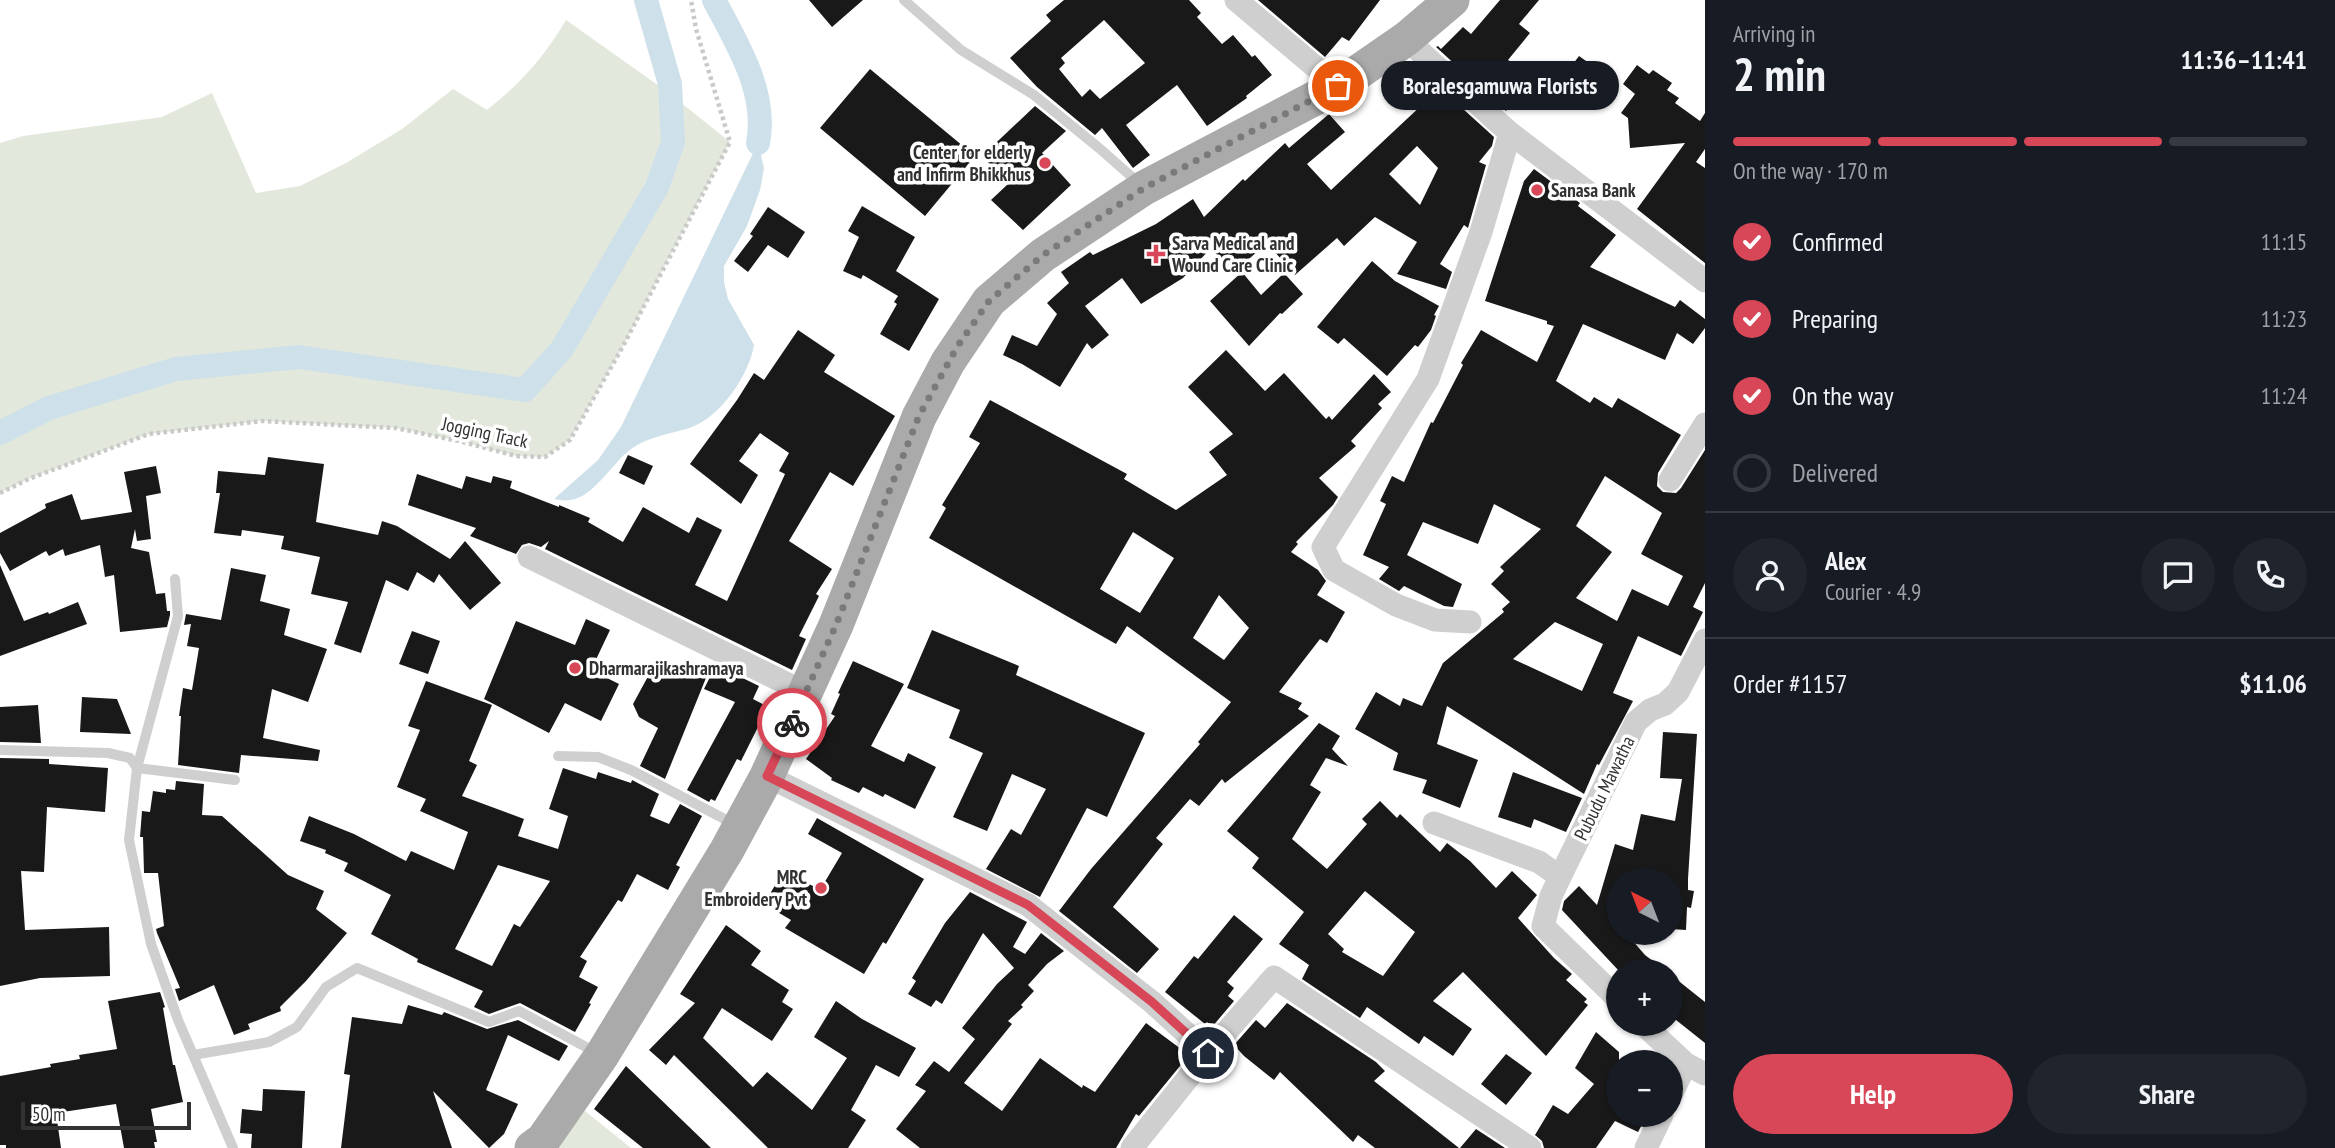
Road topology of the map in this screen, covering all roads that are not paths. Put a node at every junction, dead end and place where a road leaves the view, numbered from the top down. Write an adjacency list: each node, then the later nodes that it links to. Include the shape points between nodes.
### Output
1 (904, 0): 7 (lane, via 961,50 1034,95)
2 (1236, 0): 5 (street)
3 (1452, 0): 4 (main road)
4 (1406, 39): 5 (main road); 6 (street)
5 (1338, 86): 7 (main road)
6 (1510, 133): 8 (street); 13 (street, via 1481,232 1428,379 1323,547 1334,570 1396,605 1435,620)
7 (1144, 188): 15 (main road, via 1017,275 989,301 967,331 919,416)
8 (1705, 281)
9 (1705, 424): 10 (street)
10 (1670, 480)
11 (529, 558): 15 (street)
12 (175, 579): 18 (lane, via 178,616)
13 (1470, 622)
14 (1705, 640): 23 (street, Pubudu Mawatha, via 1678,692 1636,722)
15 (806, 693): 19 (main road)
16 (0, 750): 18 (lane, via 108,753 131,758)
17 (558, 756): 22 (lane, via 598,757)
18 (137, 768): 20 (lane); 27 (lane, via 129,840 151,944)
19 (767, 776): 22 (main road); 26 (street, via 1028,905 1152,1002)
20 (235, 780)
21 (1434, 823): 23 (street, via 1539,862)
22 (740, 827): 28 (main road)
23 (1560, 877): 24 (street, Pubudu Mawatha, via 1543,926)
24 (1606, 987)
25 (1657, 1036): 29 (street)
26 (1208, 1053): 34 (street); 35 (street, via 1274,977)
27 (193, 1055): 28 (lane, via 269,1042 297,1027 326,987 357,968 489,1022 519,1011); 32 (lane)
28 (602, 1055): 33 (main road, via 543,1140)
29 (1695, 1069): 30 (street)
30 (1683, 1082)
31 (1656, 1127): 36 (street)
32 (233, 1148)
33 (532, 1148)
34 (1132, 1148)
35 (1530, 1148)
36 (1646, 1148)

